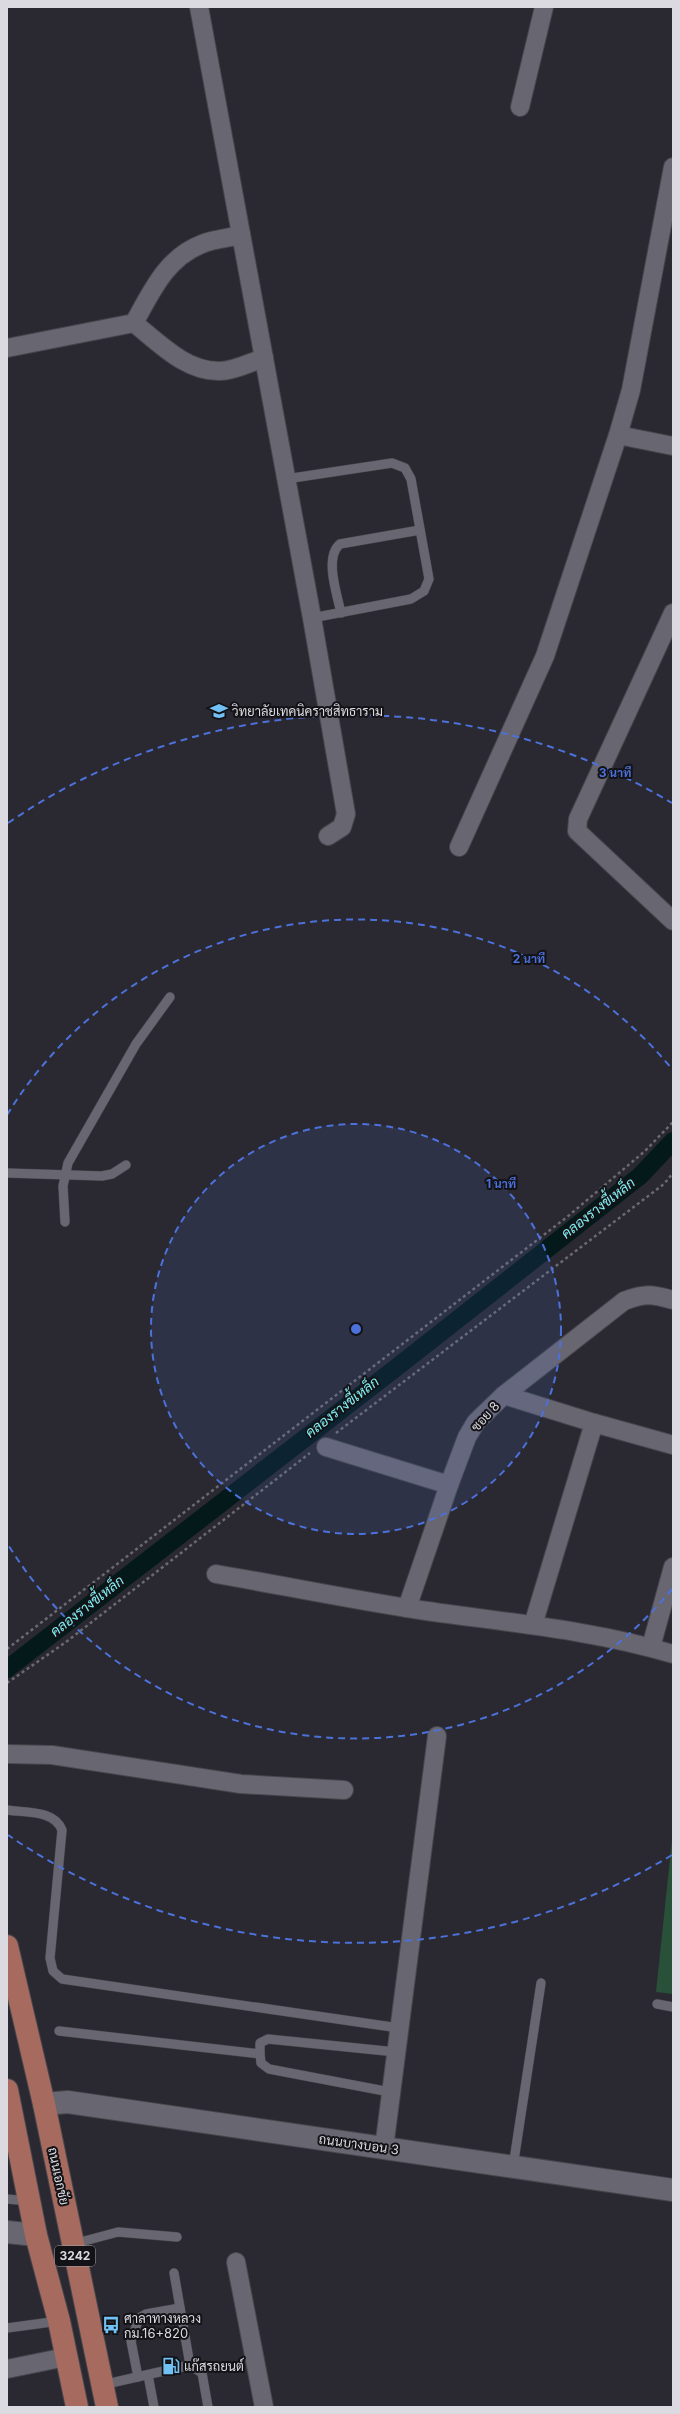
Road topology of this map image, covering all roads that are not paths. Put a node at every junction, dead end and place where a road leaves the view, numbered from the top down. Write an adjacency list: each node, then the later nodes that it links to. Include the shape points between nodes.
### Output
1 (199, 7): 5 (street)
2 (544, 7): 3 (street)
3 (520, 107)
4 (673, 167): 9 (street, via 631,390)
5 (241, 235): 6 (street, via 203,244 180,255 162,274); 8 (street)
6 (134, 323): 7 (street); 8 (street, via 176,358 198,369 221,372)
7 (7, 348)
8 (264, 358): 11 (street)
9 (618, 435): 10 (street); 17 (street, via 545,656)
10 (673, 446)
11 (286, 480): 12 (lane, via 392,463 405,468 411,479); 15 (street)
12 (420, 530): 13 (lane, via 429,580 424,591 412,599); 13 (lane, via 340,544 334,549 331,558)
13 (341, 613): 15 (lane)
14 (673, 613): 18 (street, via 578,819 577,831)
15 (312, 618): 16 (street, via 346,814 342,827)
16 (328, 836)
17 (459, 847)
18 (673, 921)
19 (170, 997): 22 (lane, via 136,1044 68,1163)
20 (126, 1165): 22 (lane, via 112,1174 102,1176)
21 (7, 1173): 22 (lane)
22 (66, 1174): 23 (lane, via 63,1186)
23 (65, 1222)
24 (673, 1300): 25 (street, ซอย 8, via 651,1294 639,1295 624,1301)
25 (504, 1395): 26 (street); 29 (street, ซอย 8, via 476,1422 467,1437)
26 (594, 1423): 28 (street); 33 (street)
27 (326, 1443): 29 (street)
28 (673, 1445)
29 (449, 1485): 32 (street, ซอย 8)
30 (673, 1567): 34 (street)
31 (216, 1574): 32 (street)
32 (407, 1608): 33 (street)
33 (533, 1625): 34 (street)
34 (651, 1647): 35 (street)
35 (673, 1654)
36 (437, 1736): 44 (street)
37 (7, 1754): 38 (street, via 52,1756 241,1784)
38 (344, 1790)
39 (7, 1810): 44 (lane, via 47,1815 58,1821 62,1830 50,1958 53,1971 62,1978)
40 (7, 1946): 50 (main road, ถนนเอกชัย / 3242)
41 (541, 1983): 52 (lane)
42 (657, 2004): 43 (lane)
43 (673, 2006)
44 (399, 2028): 46 (street)
45 (59, 2031): 47 (lane)
46 (396, 2052): 47 (lane, via 268,2038 260,2043); 48 (street)
47 (260, 2054): 48 (lane, via 262,2063 269,2070)
48 (390, 2092): 51 (street)
49 (10, 2099): 50 (main road); 55 (main road, 3242)
50 (44, 2104): 51 (main road, ถนนบางบอน 3, via 68,2102); 59 (main road, ถนนเอกชัย / 3242)
51 (384, 2148): 52 (main road, ถนนบางบอน 3)
52 (513, 2167): 53 (main road, ถนนบางบอน 3)
53 (673, 2190)
54 (7, 2199): 55 (lane)
55 (29, 2201): 57 (main road, 3242)
56 (7, 2232): 57 (main road)
57 (36, 2235): 63 (main road, 3242)
58 (177, 2237): 59 (lane, via 118,2232)
59 (73, 2244): 70 (main road, ถนนเอกชัย / 3242)
60 (236, 2262): 75 (street)
61 (174, 2273): 62 (lane)
62 (180, 2308): 66 (lane); 69 (lane, via 146,2314 139,2318 131,2341)
63 (58, 2320): 64 (lane); 65 (main road, 3242)
64 (7, 2328)
65 (66, 2357): 67 (street); 71 (main road, 3242)
66 (190, 2365): 68 (lane); 74 (lane, via 202,2373)
67 (7, 2369)
68 (148, 2375): 69 (lane); 73 (lane)
69 (138, 2377): 70 (lane)
70 (102, 2385): 72 (main road, ถนนเอกชัย / 3242)
71 (77, 2407)
72 (107, 2407)
73 (154, 2407)
74 (208, 2407)
75 (264, 2407)

